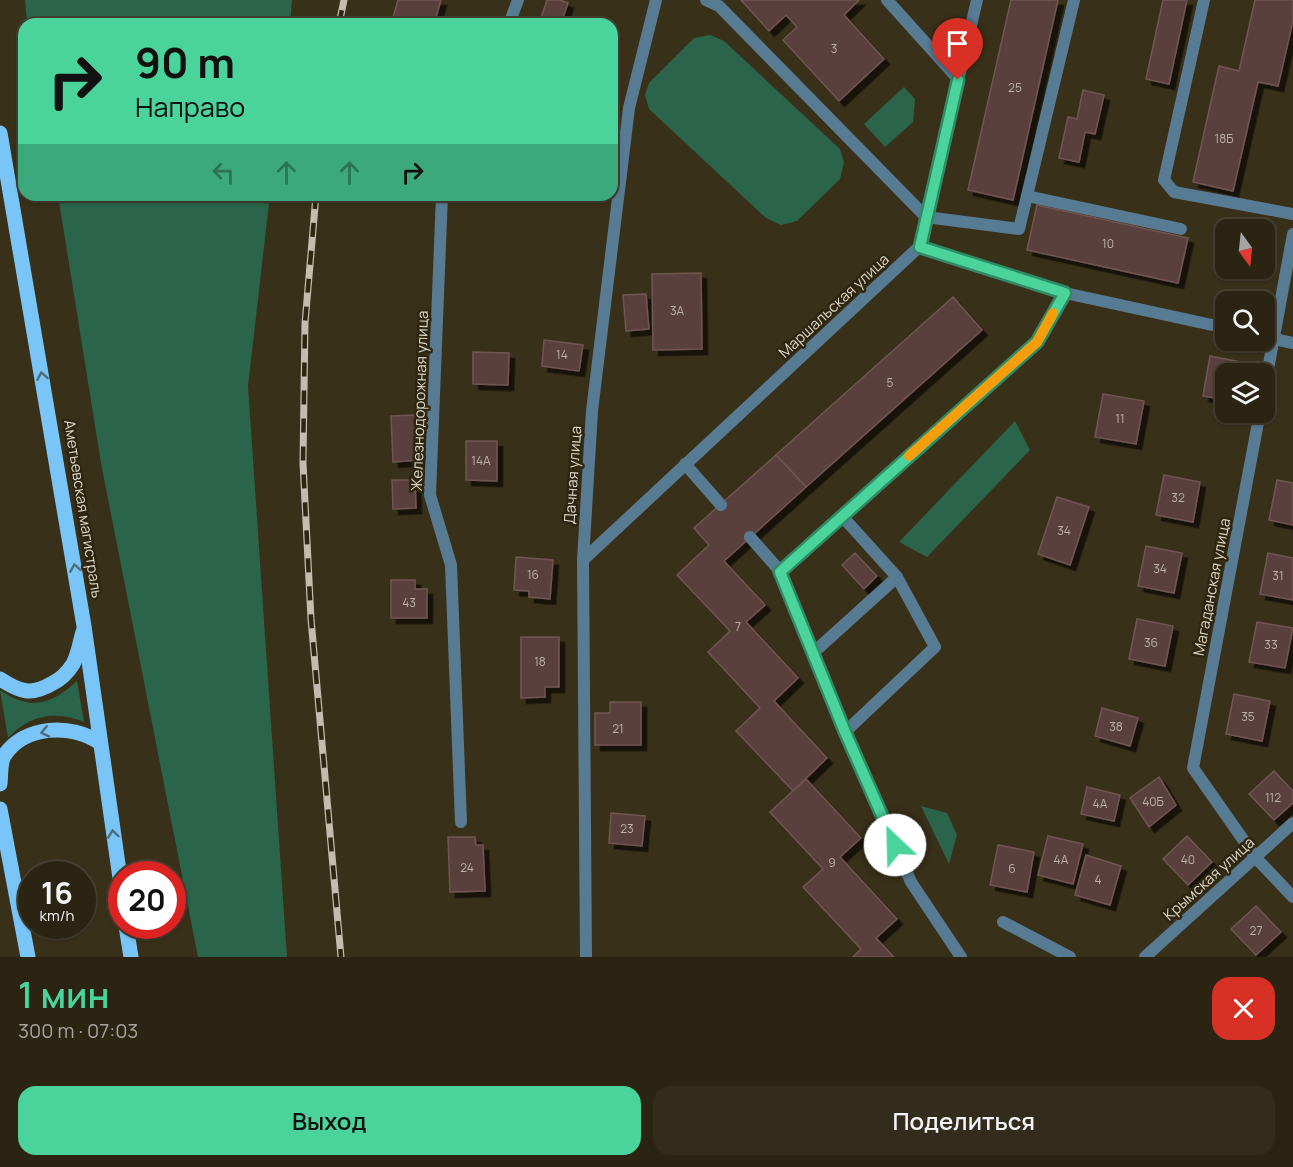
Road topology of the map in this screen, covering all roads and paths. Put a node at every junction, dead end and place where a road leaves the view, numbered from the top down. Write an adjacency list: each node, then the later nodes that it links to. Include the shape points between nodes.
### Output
1 (518, 0): 8 (street)
2 (656, 0): 12 (street, Дачная улица, via 629,108)
3 (706, 0): 16 (street, via 719,6)
4 (887, 0): 9 (street)
5 (977, 0): 9 (street)
6 (1074, 0): 11 (street)
7 (1204, 0): 15 (street, via 1164,180 1174,192)
8 (511, 18)
9 (958, 80): 16 (street)
10 (0, 133): 33 (main road, Аметьевская магистраль, one-way to 10)
11 (1027, 196): 16 (street, via 1018,230); 17 (street)
12 (618, 198)
13 (442, 201): 40 (street, Железнодорожная улица, via 430,495 450,565)
14 (618, 201): 30 (street, Дачная улица, via 592,411)
15 (1293, 214)
16 (926, 217): 19 (street)
17 (1181, 229)
18 (1293, 234): 21 (street)
19 (920, 247): 20 (street); 26 (street, Маршальская улица)
20 (1065, 293): 22 (street); 28 (street, via 1037,342)
21 (1275, 312)
22 (1215, 326)
23 (1275, 339): 24 (street)
24 (1293, 343)
25 (1258, 423): 42 (street, Магаданская улица, via 1193,768)
26 (685, 464): 27 (street); 30 (street, Маршальская улица)
27 (721, 504)
28 (842, 516): 31 (street); 32 (street)
29 (750, 537): 31 (street)
30 (583, 560): 49 (street, Дачная улица)
31 (780, 572): 34 (street)
32 (897, 577): 34 (street); 36 (street, via 935,647)
33 (84, 626): 35 (main road, via 74,663 62,678 34,692); 37 (main road, Аметьевская магистраль)
34 (813, 653): 36 (street)
35 (0, 679)
36 (845, 732): 50 (street, via 911,882)
37 (100, 742): 38 (main road, one-way to 38, via 78,731 57,729 27,736 3,758); 43 (main road, Аметьевская магистраль, one-way to 37)
38 (0, 784)
39 (0, 809): 47 (main road)
40 (461, 822)
41 (1293, 823): 42 (street, Крымская улица)
42 (1256, 858): 44 (street); 52 (street, Крымская улица)
43 (117, 861)
44 (1293, 897)
45 (1003, 922): 51 (street)
46 (128, 939): 48 (main road)
47 (28, 957)
48 (131, 957)
49 (586, 957)
50 (961, 957)
51 (1070, 957)
52 (1145, 957)

